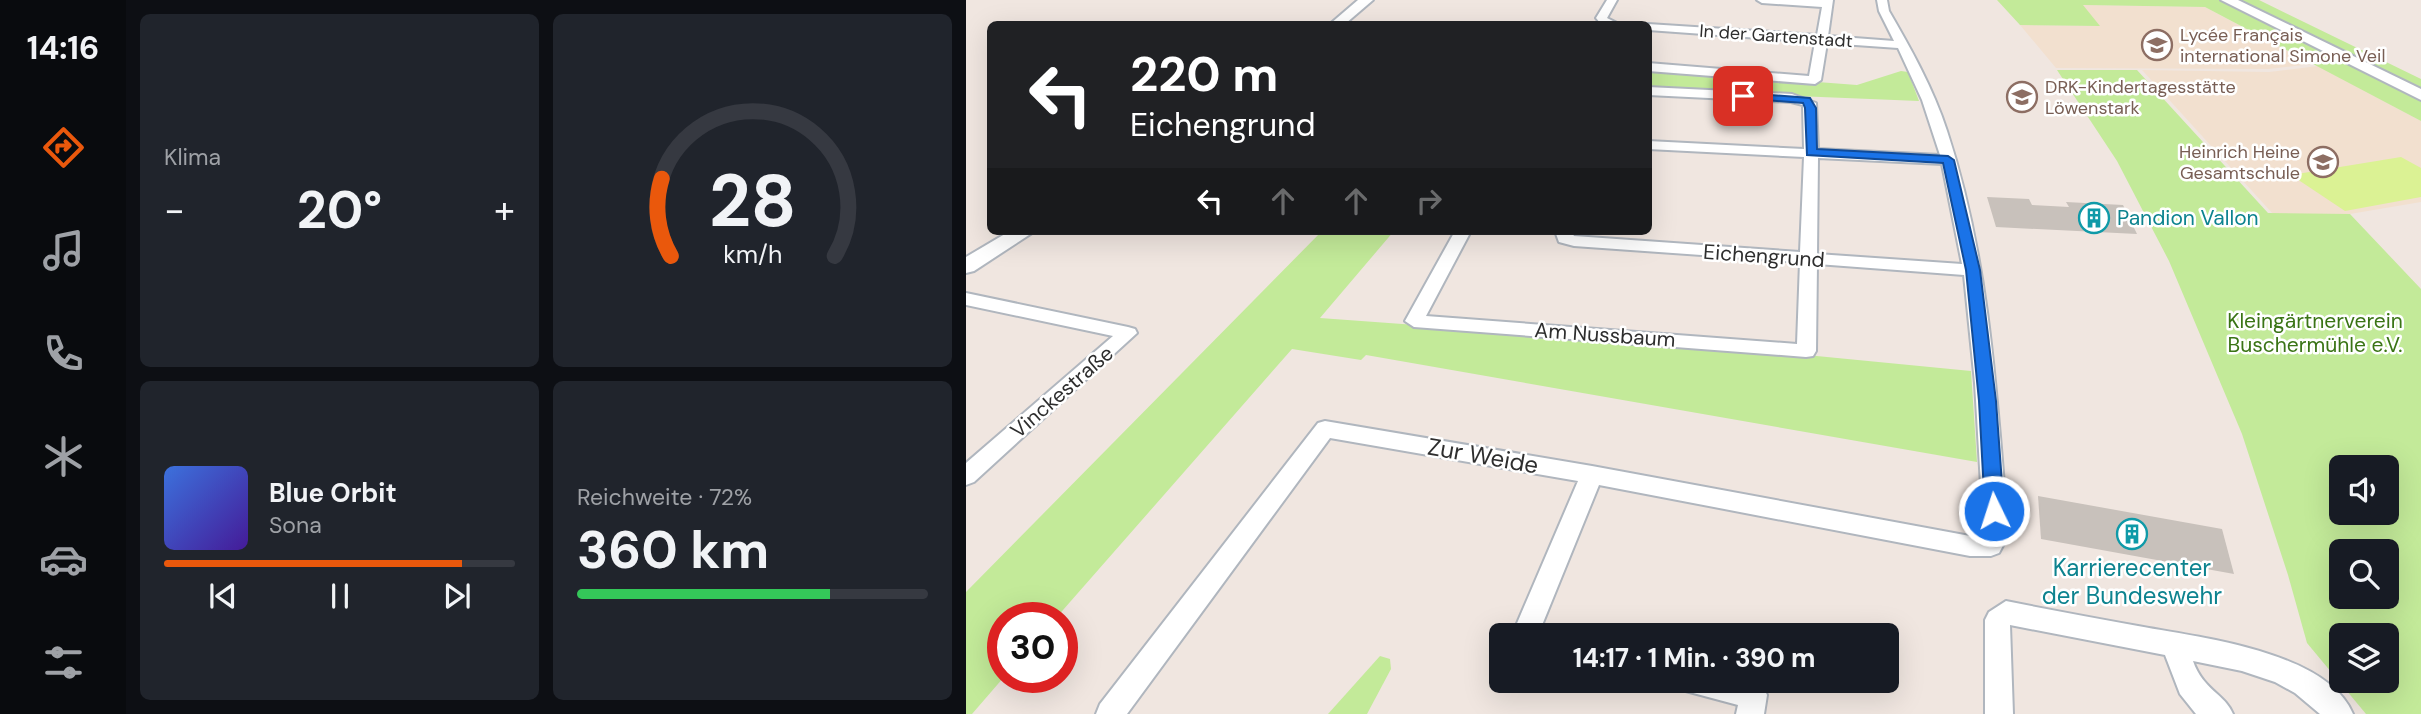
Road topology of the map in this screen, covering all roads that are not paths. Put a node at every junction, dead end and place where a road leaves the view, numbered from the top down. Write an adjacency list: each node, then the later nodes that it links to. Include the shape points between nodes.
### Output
1 (1366, 0): 7 (street)
2 (1612, 0): 8 (street, via 1601,18)
3 (1762, 0): 6 (street)
4 (1882, 0): 11 (street)
5 (2228, 0): 12 (street)
6 (1827, 2): 10 (street)
7 (1341, 21)
8 (1604, 21)
9 (1652, 27): 10 (street, In der Gartenstadt)
10 (1821, 39): 11 (street, In der Gartenstadt); 13 (street, via 1815,80)
11 (1903, 45): 19 (street, via 1932,109)
12 (2348, 61): 15 (street); 16 (street)
13 (1652, 67)
14 (1652, 91): 18 (street, via 1806,100 1811,108)
15 (2421, 95)
16 (2421, 101)
17 (1652, 145): 18 (street)
18 (1811, 152): 19 (street); 23 (street)
19 (1948, 160): 25 (street)
20 (1018, 235): 24 (street)
21 (1461, 235): 23 (street, Am Nussbaum, via 1414,321 1806,351)
22 (1564, 235): 23 (street, Eichengrund, via 1574,241)
23 (1808, 260): 25 (street, Eichengrund)
24 (966, 266)
25 (1973, 270): 27 (street, Zur Weide, via 1996,536 1991,546 1970,546)
26 (966, 299): 28 (street, Vinckestraße, via 1128,333)
27 (1592, 475): 29 (street); 32 (street, Zur Weide, via 1325,429)
28 (966, 476)
29 (1530, 623)
30 (2175, 645): 34 (street, via 2011,612 2001,615 1997,629); 35 (street, via 2194,696); 36 (street, via 2254,659 2309,687)
31 (1744, 693): 33 (street, via 1753,695)
32 (1110, 714)
33 (1750, 714)
34 (1999, 714)
35 (2219, 714)
36 (2339, 714)

